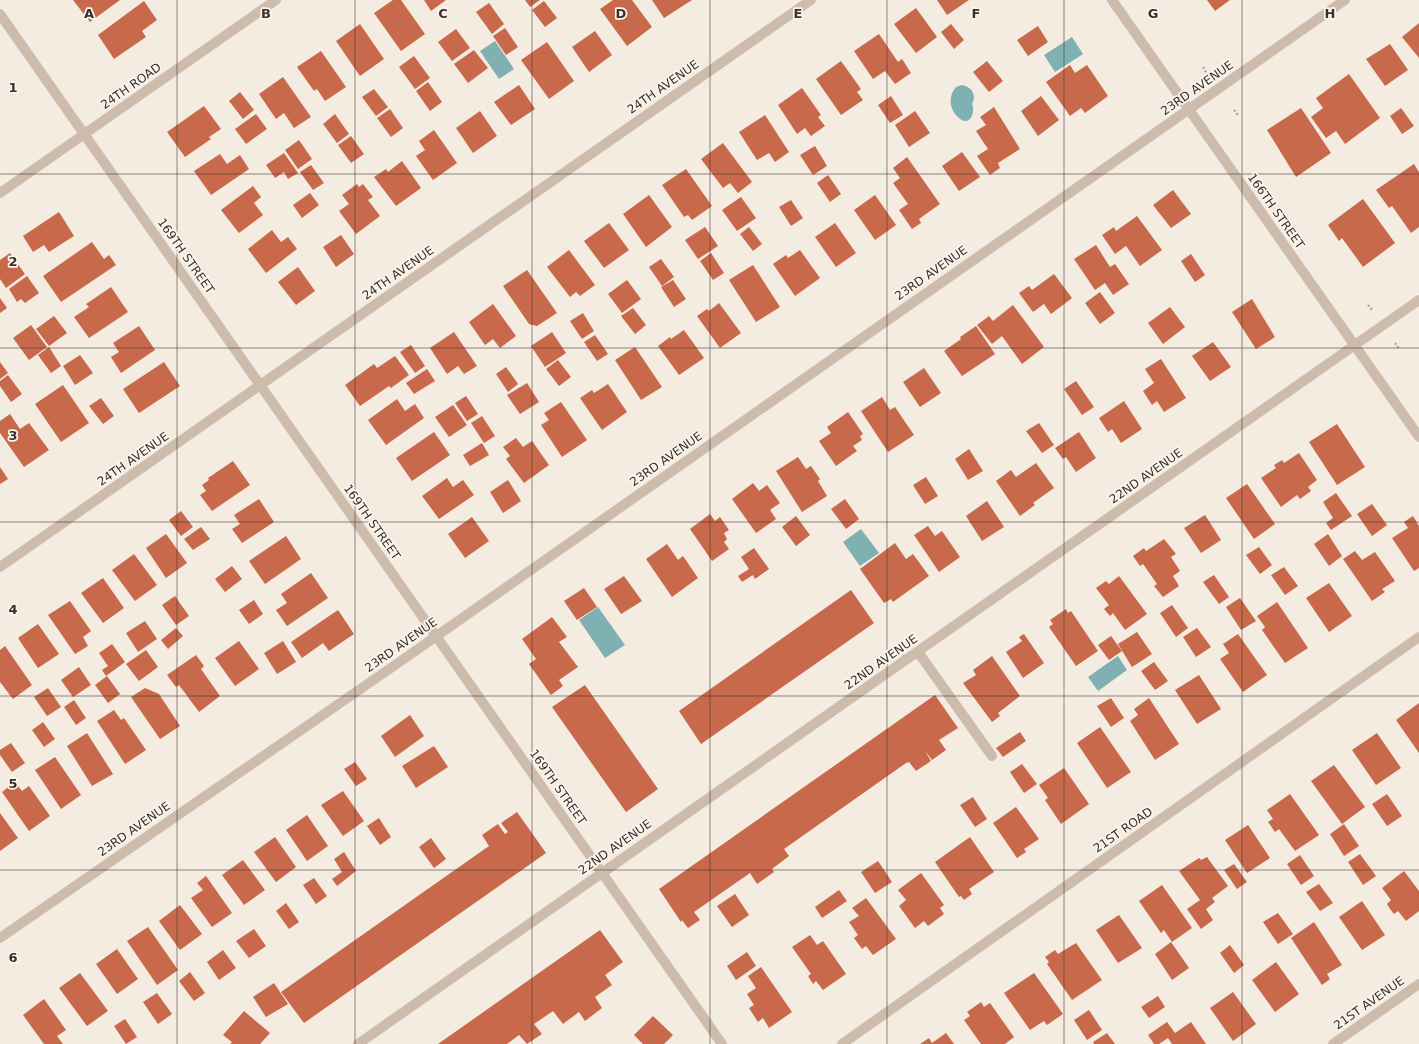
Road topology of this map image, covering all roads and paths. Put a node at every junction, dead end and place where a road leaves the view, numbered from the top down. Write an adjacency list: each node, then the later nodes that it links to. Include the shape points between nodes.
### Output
1 (276, 0): 11 (street, 24TH ROAD)
2 (811, 0): 19 (street, 24TH AVENUE)
3 (1112, 0): 8 (street, 166TH STREET)
4 (1345, 0): 8 (street, 23RD AVENUE)
5 (0, 14): 11 (street, 169TH STREET)
6 (1203, 67): 7 (path)
7 (1206, 72)
8 (1189, 109): 17 (street, 166TH STREET); 22 (street, 23RD AVENUE)
9 (1234, 110): 10 (path)
10 (1238, 115)
11 (84, 134): 12 (street, 24TH ROAD); 19 (street, 169TH STREET)
12 (0, 193)
13 (1419, 300): 17 (street, 22ND AVENUE)
14 (1368, 305): 15 (path)
15 (1373, 311)
16 (1395, 343): 18 (path)
17 (1355, 345): 20 (street, 166TH STREET); 24 (street, 22ND AVENUE)
18 (1399, 349)
19 (261, 385): 21 (street, 24TH AVENUE); 22 (street, 169TH STREET)
20 (1419, 437)
21 (0, 567)
22 (436, 636): 26 (street, 169TH STREET); 27 (street, 23RD AVENUE)
23 (1419, 637): 31 (street, 21ST ROAD)
24 (918, 652): 25 (street); 26 (street, 22ND AVENUE)
25 (992, 756)
26 (602, 873): 29 (street, 22ND AVENUE); 30 (street, 169TH STREET)
27 (0, 938)
28 (1419, 984): 32 (street, 21ST AVENUE)
29 (358, 1044)
30 (722, 1044)
31 (842, 1044)
32 (1333, 1044)

